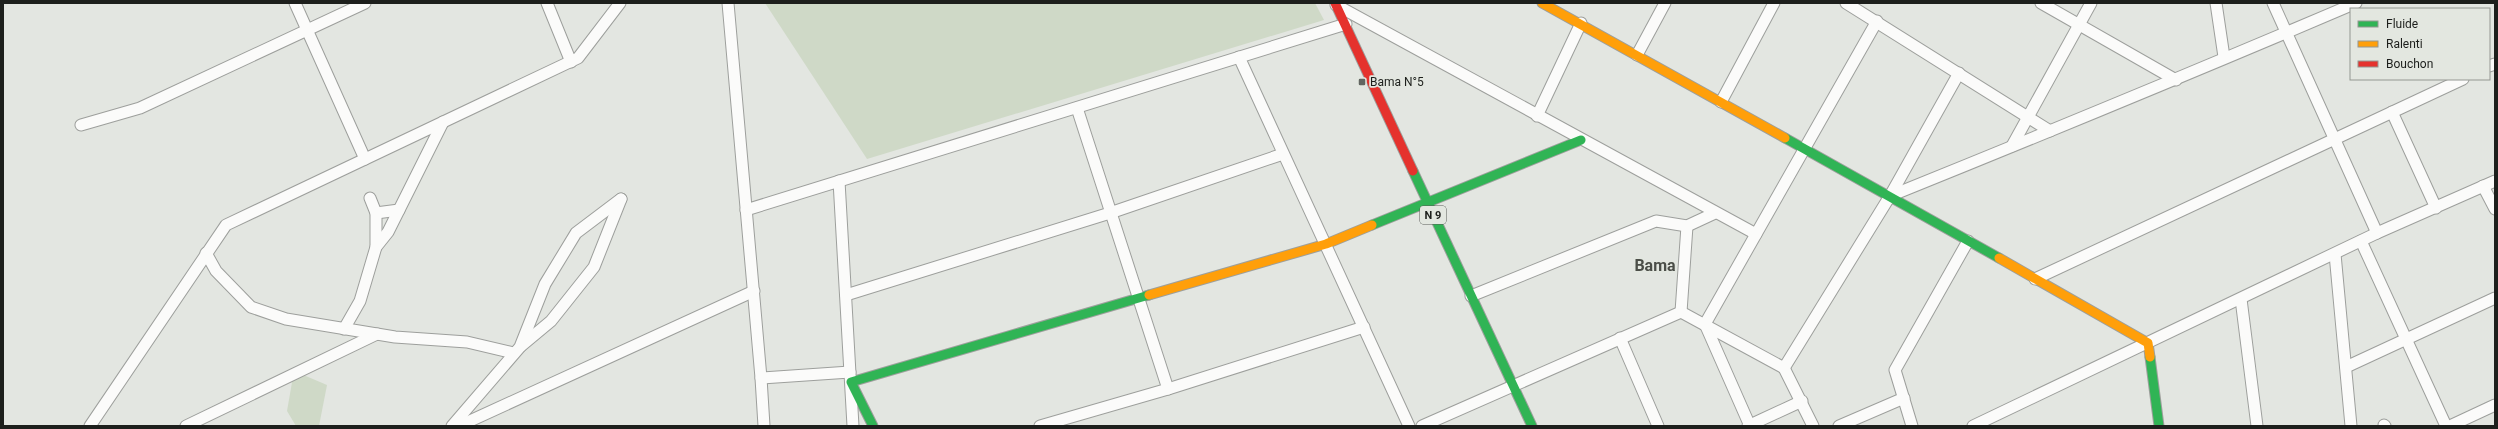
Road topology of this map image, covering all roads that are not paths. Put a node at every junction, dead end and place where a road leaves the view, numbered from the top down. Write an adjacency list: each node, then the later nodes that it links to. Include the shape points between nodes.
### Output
1 (296, 3): 20 (street)
2 (365, 3): 20 (street)
3 (547, 3): 25 (street)
4 (620, 3): 25 (street, via 578,58)
5 (728, 3): 51 (street)
6 (1542, 3): 17 (street)
7 (1665, 3): 22 (street)
8 (1774, 3): 29 (street)
9 (1846, 3): 16 (street)
10 (2041, 3): 19 (street)
11 (2091, 3): 19 (street)
12 (2216, 3): 24 (street)
13 (2273, 3): 21 (street)
14 (2356, 3): 21 (street)
15 (1336, 4): 18 (street, N 9); 32 (street)
16 (1877, 21): 26 (street); 40 (street)
17 (1581, 23): 22 (street); 32 (street)
18 (1346, 24): 23 (street); 48 (street, N 9)
19 (2078, 24): 27 (street); 33 (street)
20 (308, 30): 35 (street, via 140,108); 42 (street)
21 (2285, 33): 24 (street); 37 (street)
22 (1637, 54): 29 (street)
23 (1240, 57): 30 (street); 41 (street)
24 (2224, 57): 27 (street)
25 (571, 62): 34 (street)
26 (1959, 73): 33 (street); 46 (street)
27 (2176, 80): 36 (street)
28 (2460, 80): 31 (street)
29 (1721, 102): 40 (street)
30 (1077, 108): 43 (street); 54 (street)
31 (2392, 112): 37 (street); 49 (street)
32 (1537, 116): 38 (street)
33 (2028, 117): 36 (street); 39 (street)
34 (444, 122): 42 (street); 50 (street)
35 (81, 125)
36 (2050, 131): 39 (street)
37 (2335, 138): 57 (street); 65 (street)
38 (1581, 140): 48 (street); 55 (street)
39 (2012, 146): 46 (street)
40 (1804, 149): 46 (street); 58 (street)
41 (1283, 154): 54 (street); 61 (street)
42 (365, 159): 63 (street, via 226,225)
43 (839, 181): 51 (street); 67 (street)
44 (2495, 181): 45 (street)
45 (2483, 186): 49 (street); 52 (street)
46 (1890, 196): 59 (street); 82 (street)
47 (370, 198): 53 (street)
48 (1427, 203): 61 (street); 68 (street, N 9)
49 (2436, 208): 57 (street)
50 (399, 210): 53 (street); 62 (street, via 388,232)
51 (746, 210): 66 (street)
52 (2495, 210)
53 (376, 212): 62 (street)
54 (1110, 213): 67 (street); 69 (street)
55 (1715, 213): 56 (street); 58 (street)
56 (1687, 226): 68 (street, via 1656,221); 72 (street)
57 (2377, 233): 60 (street)
58 (1756, 234): 73 (street)
59 (1968, 241): 65 (street); 87 (street, via 1895,370)
60 (2361, 241): 64 (street); 78 (street)
61 (1326, 244): 69 (street); 74 (street)
62 (376, 247): 75 (street, via 360,301)
63 (206, 253): 75 (street, via 216,271 251,307 286,320); 90 (street)
64 (2335, 254): 71 (street); 81 (street)
65 (2035, 279): 79 (street)
66 (754, 290): 84 (street); 93 (street)
67 (846, 295): 83 (street)
68 (1471, 296): 85 (street, N 9)
69 (1137, 298): 83 (street); 86 (street)
70 (2495, 298): 78 (street)
71 (2241, 299): 79 (street); 108 (street)
72 (1681, 312): 73 (street); 77 (street)
73 (1705, 324): 82 (street); 102 (street)
74 (1364, 327): 86 (street); 98 (street)
75 (344, 329): 76 (street)
76 (377, 334): 80 (street, via 467,342); 91 (street)
77 (1620, 338): 85 (street); 101 (street)
78 (2406, 339): 81 (street); 110 (street)
79 (2148, 343): 106 (street); 107 (street)
80 (517, 350): 80 (street, via 551,321 594,267 621,199 576,233 545,284); 92 (street)
81 (2346, 367): 109 (street)
82 (1784, 368): 88 (street)
83 (851, 377): 84 (street); 95 (street); 96 (street)
84 (762, 378): 94 (street)
85 (1513, 384): 99 (street); 100 (street, N 9)
86 (1168, 390): 97 (street)
87 (1904, 398): 104 (street); 105 (street)
88 (1802, 401): 102 (street); 103 (street)
89 (2495, 405): 111 (street)
90 (90, 426)
91 (186, 426)
92 (452, 426)
93 (459, 426)
94 (764, 426)
95 (854, 426)
96 (873, 426)
97 (1040, 426)
98 (1409, 426)
99 (1422, 426)
100 (1532, 426)
101 (1658, 426)
102 (1749, 426)
103 (1813, 426)
104 (1840, 426)
105 (1912, 426)
106 (1973, 426)
107 (2159, 426)
108 (2257, 426)
109 (2351, 426)
110 (2446, 426)
111 (2450, 426)

